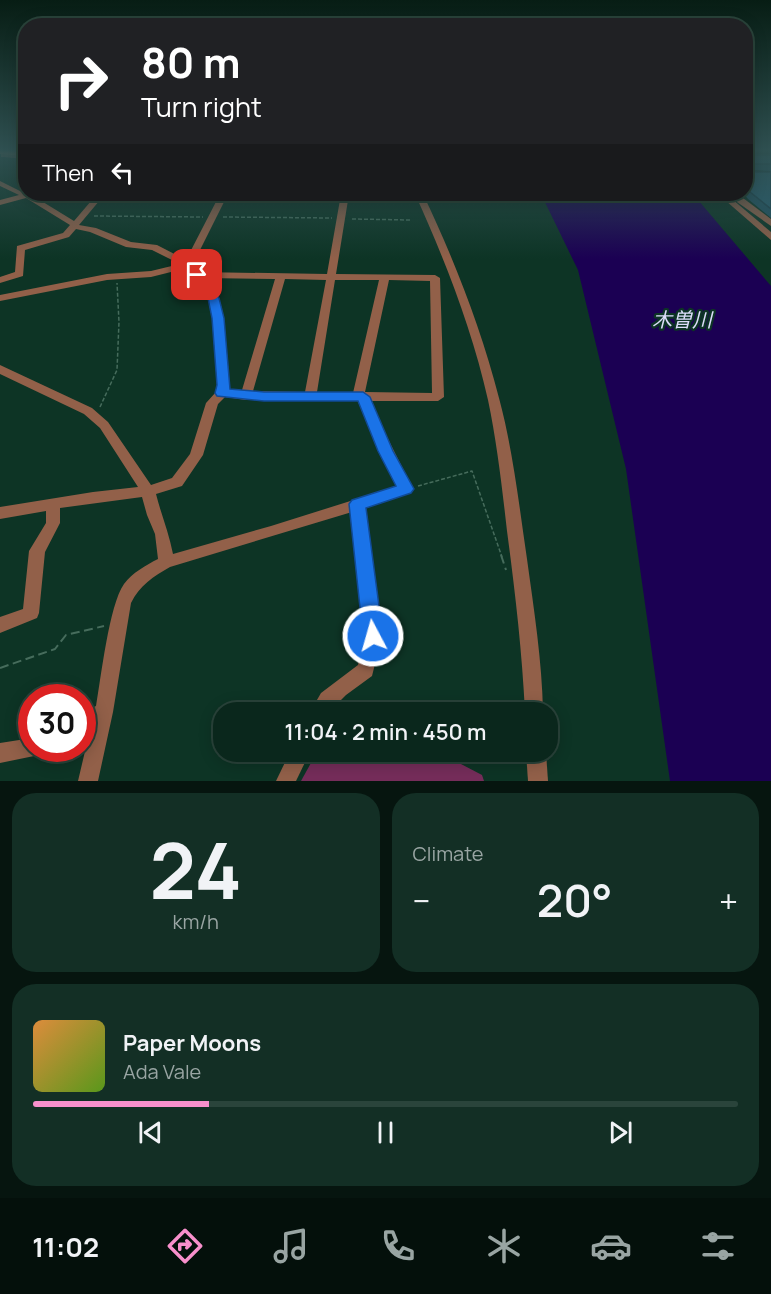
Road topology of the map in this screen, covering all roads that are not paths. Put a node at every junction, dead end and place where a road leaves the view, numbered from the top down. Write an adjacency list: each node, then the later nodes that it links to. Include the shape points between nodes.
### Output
1 (18, 198): 9 (street)
2 (40, 201): 11 (street)
3 (95, 201): 10 (street)
4 (220, 201): 15 (street)
5 (345, 201): 18 (street)
6 (415, 201): 34 (street, via 445,250 494,400 530,643)
7 (730, 201): 14 (street)
8 (741, 201): 12 (street)
9 (0, 203)
10 (84, 215): 11 (street); 13 (street)
11 (60, 216): 13 (street)
12 (771, 223)
13 (75, 225): 15 (street, via 129,245 154,247); 20 (street, via 62,237 20,248 20,274)
14 (771, 237)
15 (189, 265): 16 (street); 21 (street)
16 (197, 275): 17 (street); 23 (street, via 214,298)
17 (281, 276): 18 (street); 25 (street)
18 (332, 277): 19 (street); 24 (street)
19 (385, 277): 26 (street, via 359,392); 26 (street, via 435,278 438,397)
20 (0, 280)
21 (0, 298)
22 (0, 369): 27 (street, via 96,416)
23 (222, 393): 25 (street); 27 (street, via 212,403 196,455 184,475 177,482)
24 (311, 395): 25 (street); 26 (street)
25 (246, 396)
26 (363, 397): 29 (street, via 406,489)
27 (148, 491): 28 (street); 31 (street, via 162,534)
28 (52, 504): 30 (street); 32 (street, via 53,523 37,551 31,613)
29 (357, 504): 31 (street); 33 (street, via 373,636 366,670)
30 (0, 513)
31 (165, 562): 35 (street, via 130,588 123,603)
32 (0, 625)
33 (326, 702)
34 (533, 702)
35 (104, 712): 36 (street); 41 (street)
36 (96, 716)
37 (18, 750): 38 (street)
38 (0, 753)
39 (295, 762): 42 (street)
40 (537, 762): 43 (street)
41 (88, 781)
42 (286, 781)
43 (538, 781)

